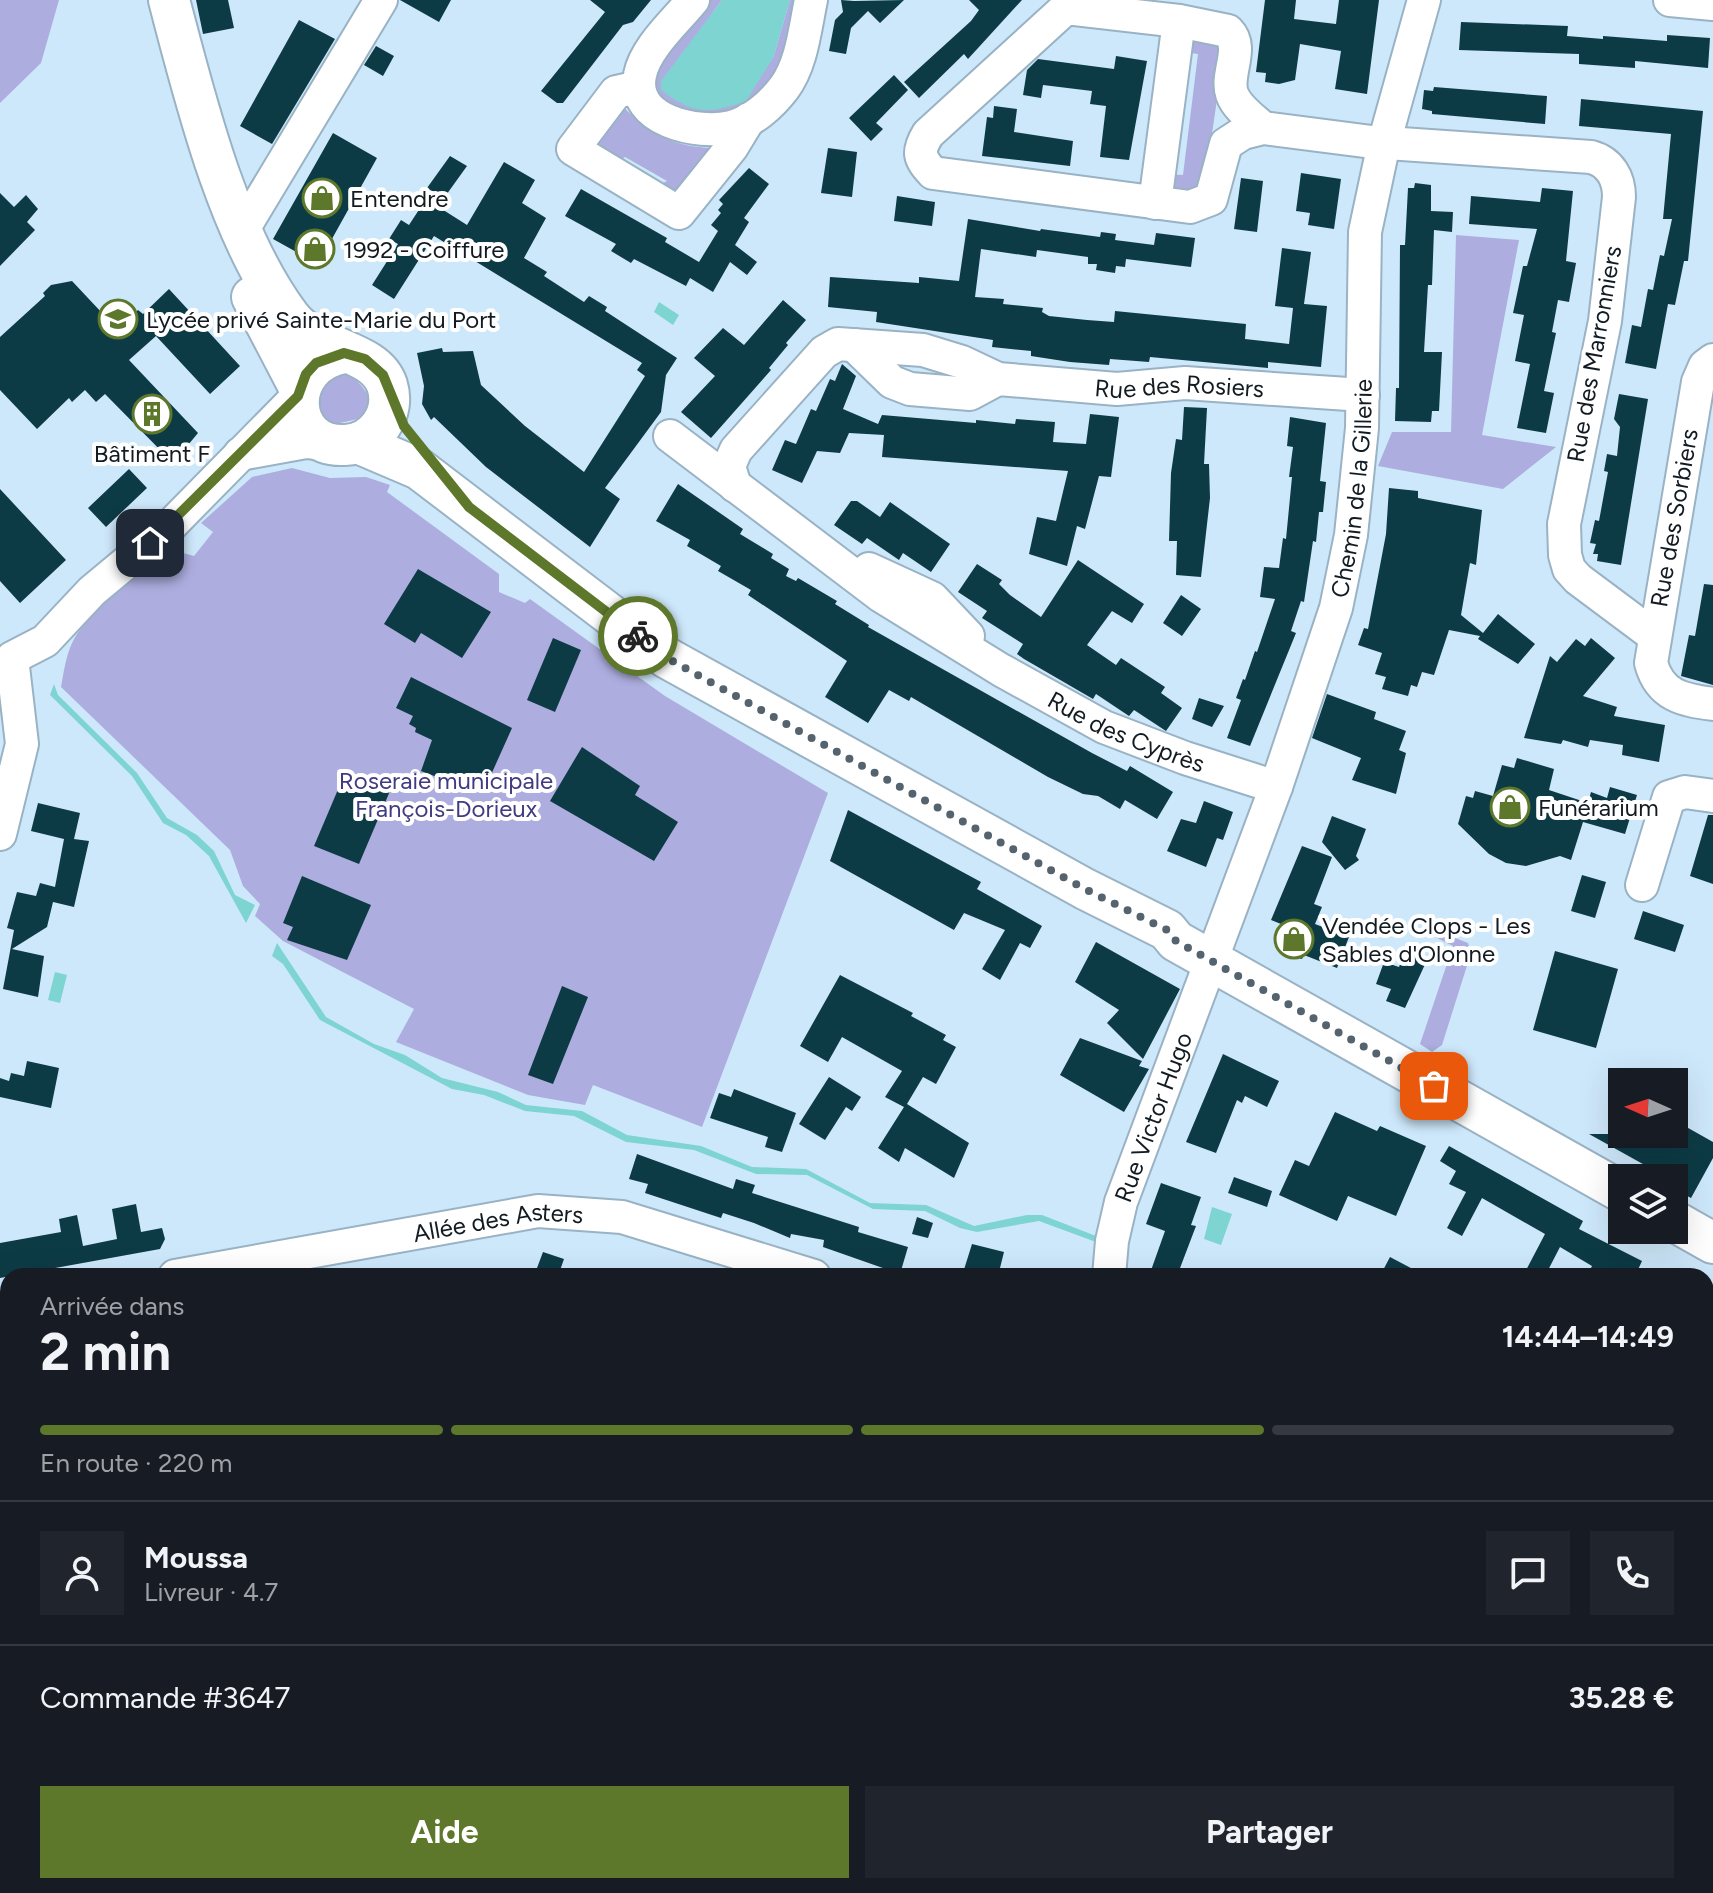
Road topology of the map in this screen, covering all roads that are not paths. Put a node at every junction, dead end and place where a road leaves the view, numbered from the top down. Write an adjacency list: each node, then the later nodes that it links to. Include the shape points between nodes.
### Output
1 (147, 0): 18 (main road, via 223,238)
2 (169, 0): 15 (main road)
3 (381, 0): 15 (street)
4 (693, 0): 10 (street, via 649,56)
5 (811, 0): 11 (street, via 787,84)
6 (1424, 0): 13 (street, Chemin de la Gillerie)
7 (1670, 0): 8 (street)
8 (1713, 4)
9 (1179, 21): 12 (street, via 1219,27 1233,35 1233,98); 14 (street); 14 (street, via 1066,8 928,134 920,148 920,159 933,173)
10 (638, 87): 11 (street, via 644,102 671,123 709,129); 11 (street, via 616,92 573,149 679,213)
11 (749, 119)
12 (1263, 128): 13 (street, Rue des Marronniers); 14 (street, via 1226,144 1211,199 1190,207)
13 (1384, 143): 19 (street, Chemin de la Gillerie, via 1365,232); 26 (street, Rue des Marronniers, via 1591,157 1606,162 1613,173 1619,197 1605,321 1564,524 1565,555 1578,579)
14 (1155, 203)
15 (242, 231): 16 (main road, via 260,272 292,320 311,337)
16 (344, 353): 18 (main road, via 316,363); 20 (main road, via 375,366)
17 (1713, 360): 26 (street, Rue des Sorbiers, via 1698,382)
18 (299, 392): 22 (main road, via 303,420 319,438); 23 (street)
19 (1363, 395): 24 (street, Rue des Rosiers, via 1185,383 1117,389 998,379 923,350 830,346 736,450 729,466); 29 (street, Chemin de la Gillerie, via 1351,535 1336,608)
20 (390, 398): 22 (main road, via 381,426); 25 (main road, via 404,426)
21 (670, 436): 24 (street, Rue des Cyprès)
22 (344, 444): 23 (street, via 306,442); 25 (main road, via 419,469)
23 (240, 454): 27 (street, via 45,641)
24 (735, 486): 29 (street, Rue des Cyprès, via 833,561 857,564 932,598 959,622 985,658 1104,727)
25 (469, 507): 33 (main road, via 667,658 1167,930 1176,941)
26 (1653, 635): 28 (street, Rue des Sorbiers, via 1651,663 1667,693)
27 (6, 658): 31 (street, via 22,744)
28 (1713, 704)
29 (1276, 787): 33 (street, Chemin de la Gillerie)
30 (1713, 796): 32 (street, via 1685,792 1669,797)
31 (0, 834)
32 (1642, 885)
33 (1213, 961): 34 (main road); 39 (street, Rue Victor Hugo, via 1121,1202)
34 (1608, 1184)
35 (1688, 1229): 36 (main road)
36 (1713, 1243)
37 (218, 1268): 38 (street, Allée des Asters, via 538,1211 622,1217)
38 (788, 1268)
39 (1110, 1268)

